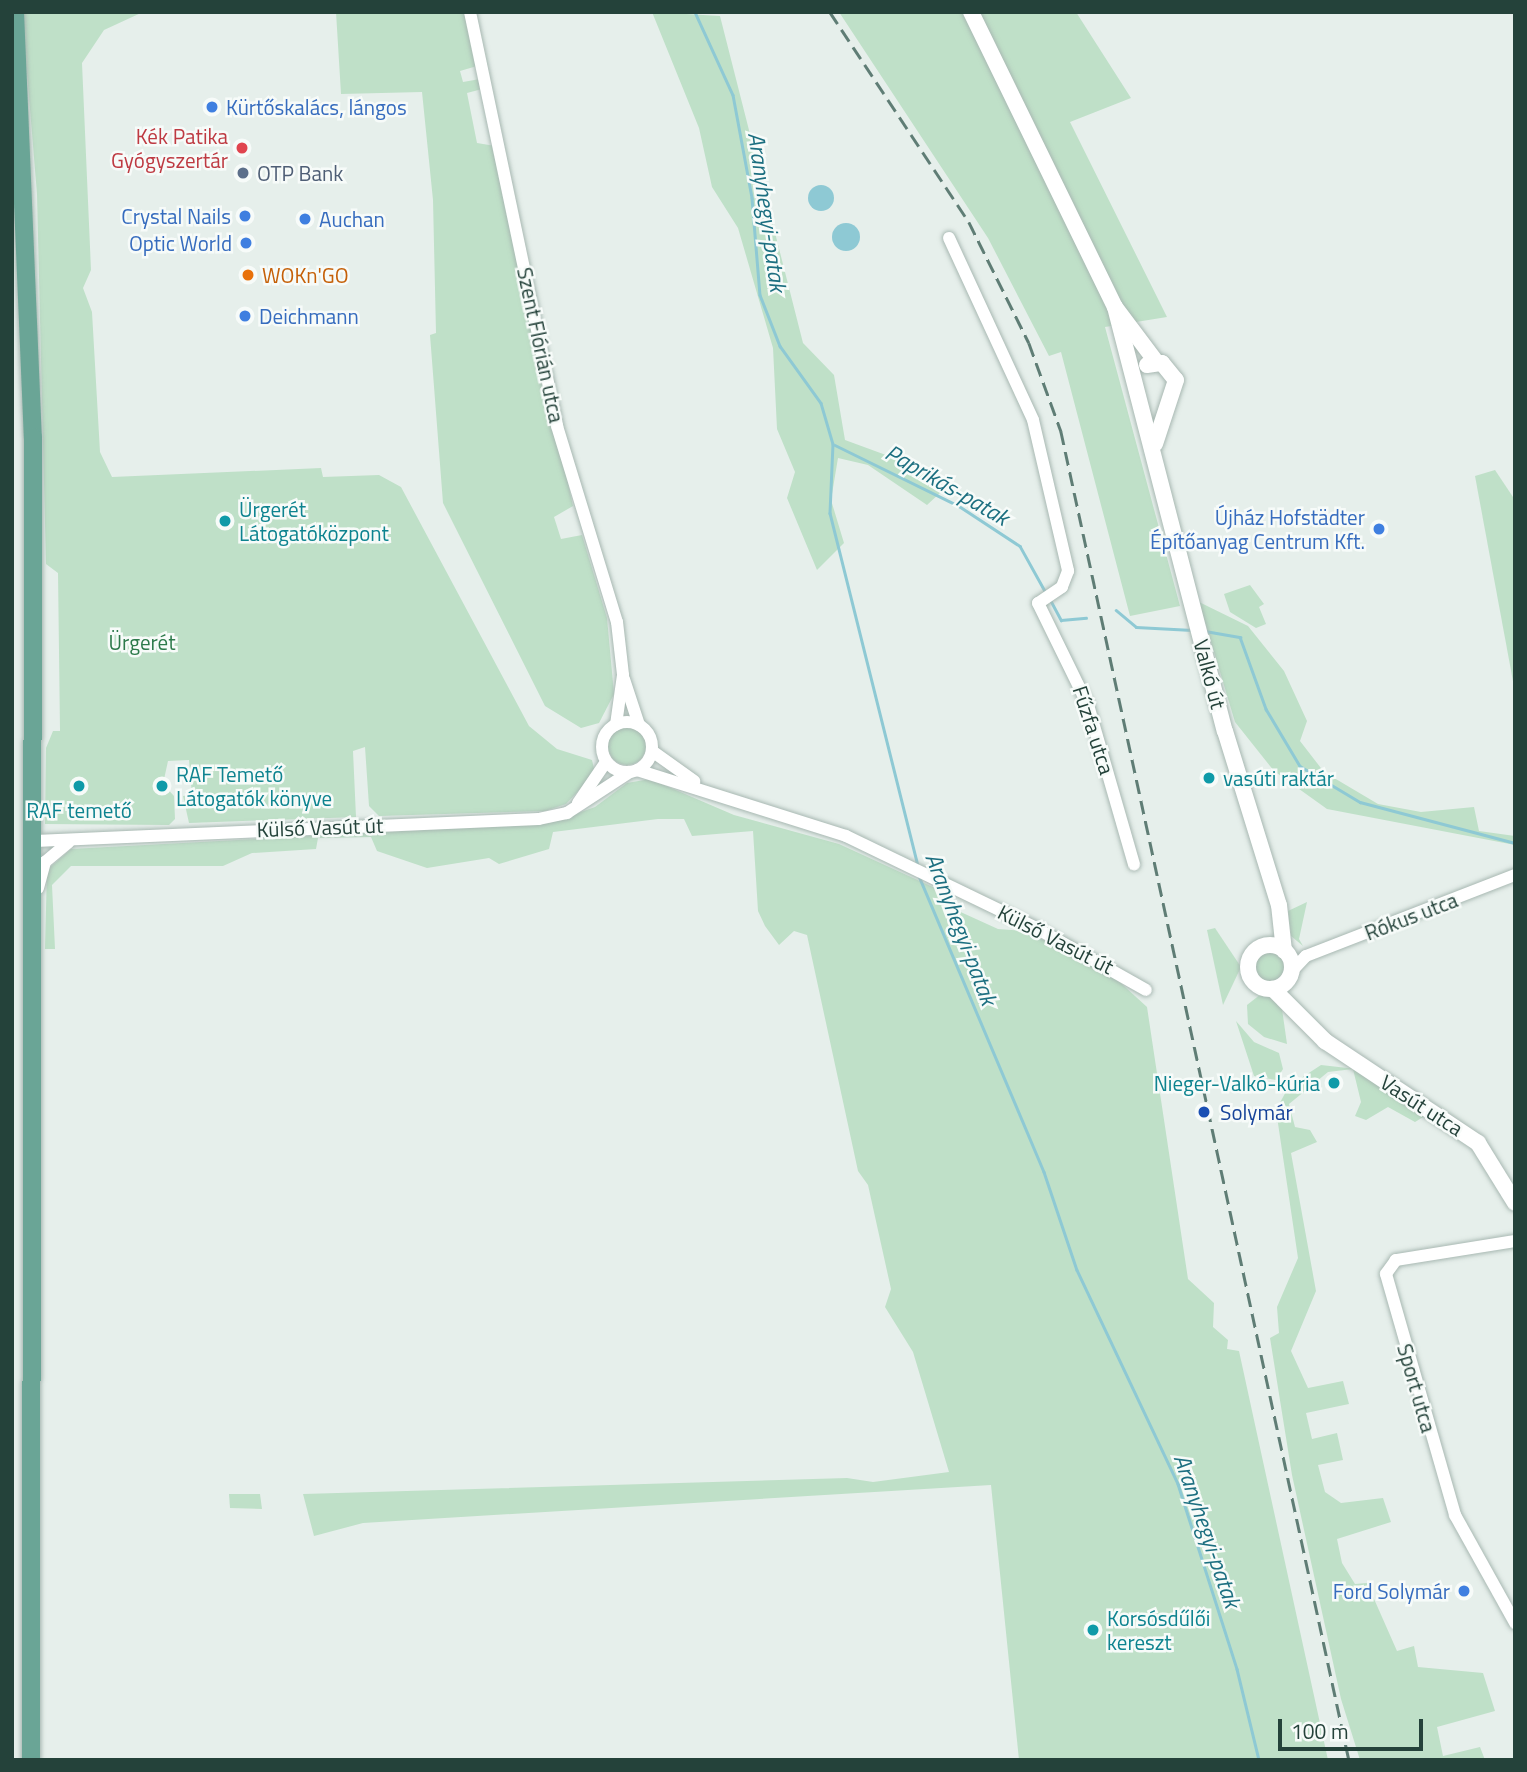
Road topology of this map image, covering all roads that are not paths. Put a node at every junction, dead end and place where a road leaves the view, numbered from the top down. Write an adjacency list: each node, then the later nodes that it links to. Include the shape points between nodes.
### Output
1 (15, 12): 20 (main road, via 32,314)
2 (470, 12): 11 (street, Szent Flórián utca, via 557,426 617,622)
3 (971, 12): 5 (street)
4 (948, 238): 21 (street, Fűzfa utca, via 1033,420 1067,561 1057,591 1041,601 1088,705)
5 (1115, 307): 6 (street); 7 (street)
6 (1157, 363): 7 (street); 8 (street, via 1174,373)
7 (1136, 376): 9 (street)
8 (1169, 399): 9 (street); 10 (street)
9 (1143, 400): 10 (street, Valkó út)
10 (1153, 459): 23 (street, Valkó út)
11 (623, 675): 12 (street, Szent Flórián utca); 13 (street, Szent Flórián utca)
12 (616, 724): 13 (street); 15 (street, via 602,742)
13 (639, 725): 14 (street)
14 (652, 751): 16 (street); 17 (street)
15 (606, 762): 16 (street); 18 (street)
16 (634, 771): 17 (street); 18 (street, Külső Vasút út)
17 (703, 788): 30 (street, Külső Vasút út, via 846,836 912,866)
18 (567, 813): 19 (street, Külső Vasút út)
19 (72, 840): 20 (street, Külső Vasút út); 24 (street, via 45,862)
20 (34, 841): 24 (main road)
21 (1134, 864)
22 (1515, 876): 27 (street, Rókus utca)
23 (1273, 887): 25 (street); 26 (street, Valkó út)
24 (34, 906): 35 (main road)
25 (1263, 946): 26 (street); 29 (street, via 1248,969 1255,984)
26 (1285, 952): 27 (street, Rókus utca); 28 (street)
27 (1306, 956): 28 (street, Rókus utca)
28 (1290, 975): 29 (street); 31 (street)
29 (1273, 989): 31 (street, Vasút utca)
30 (1146, 990)
31 (1310, 1025): 32 (street, Vasút utca, via 1469,1136)
32 (1515, 1203)
33 (1515, 1241): 34 (street, Sport utca, via 1396,1260 1386,1274 1455,1515)
34 (1515, 1623)
35 (31, 1760)

